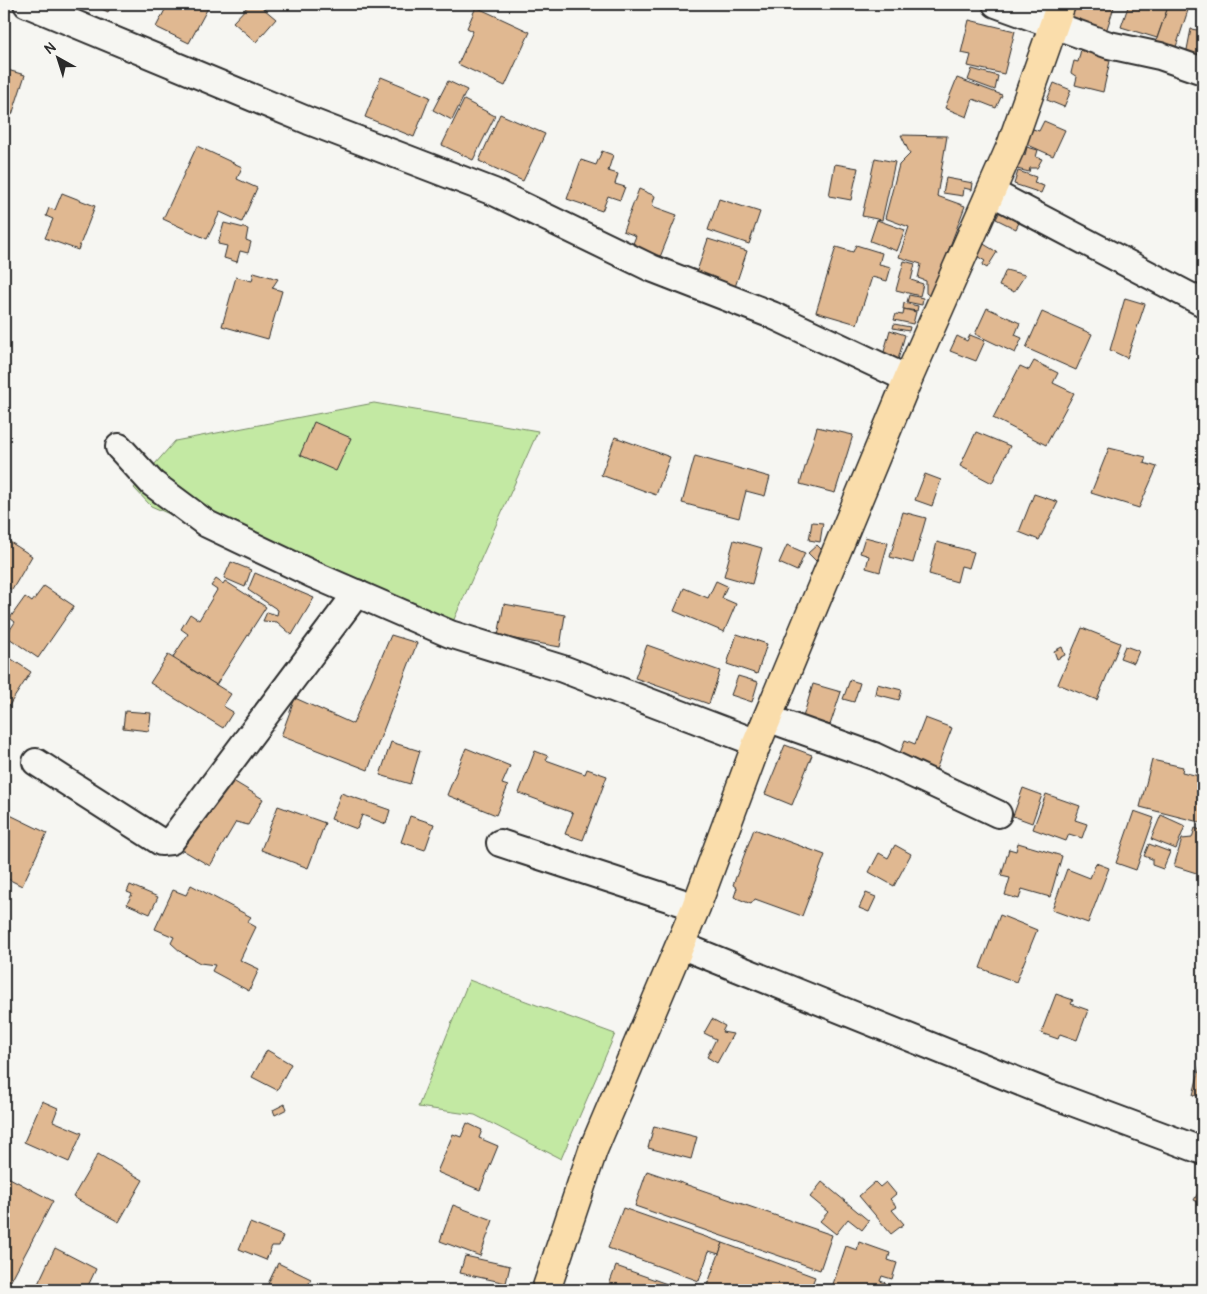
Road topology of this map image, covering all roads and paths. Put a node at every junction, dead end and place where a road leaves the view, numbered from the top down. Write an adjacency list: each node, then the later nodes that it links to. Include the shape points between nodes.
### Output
1 (27, 4): 7 (street, via 300,117 494,192 651,268 772,315)
2 (996, 4): 3 (street)
3 (1057, 14): 4 (street, via 1109,45 1160,56); 5 (main road, via 1011,146)
4 (1203, 71)
5 (991, 192): 6 (street); 7 (main road)
6 (1203, 303)
7 (908, 379): 10 (main road)
8 (119, 447): 9 (street, via 152,483 207,524)
9 (357, 593): 11 (street, via 450,634 563,669); 12 (street, via 172,841 161,842)
10 (767, 718): 11 (main road); 13 (street, via 874,756)
11 (757, 743): 15 (main road)
12 (36, 762)
13 (998, 814)
14 (500, 843): 15 (street)
15 (696, 907): 16 (main road)
16 (680, 945): 17 (street, via 1050,1094); 18 (main road, via 593,1150)
17 (1203, 1151)
18 (546, 1290)

